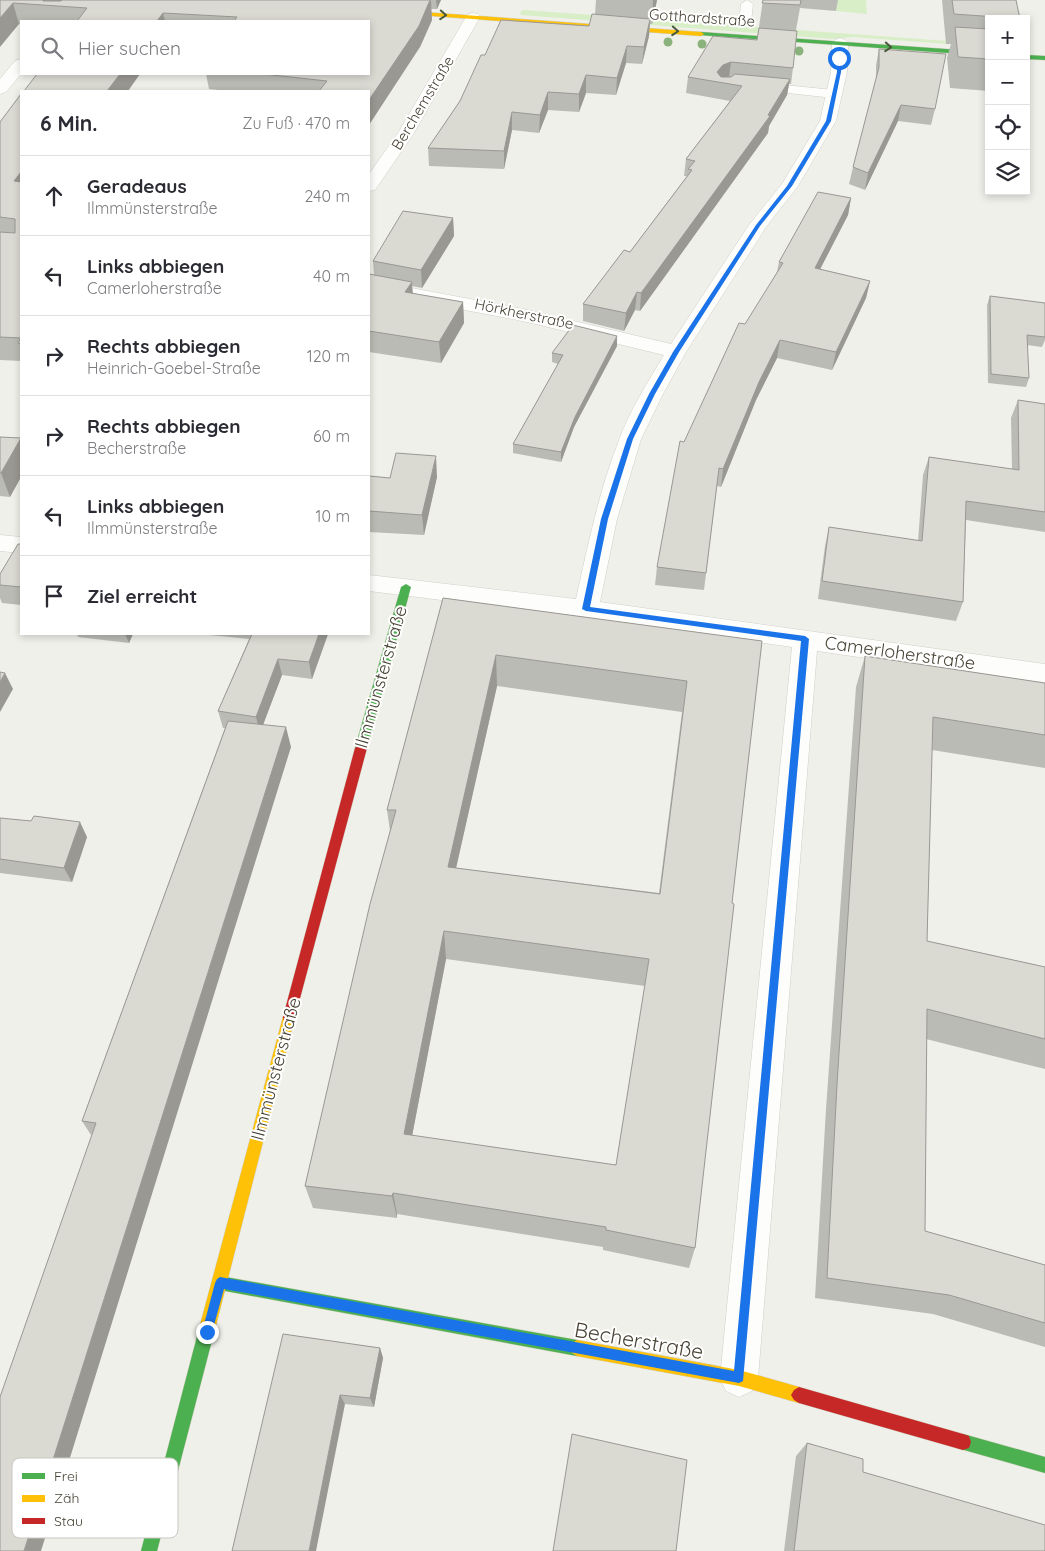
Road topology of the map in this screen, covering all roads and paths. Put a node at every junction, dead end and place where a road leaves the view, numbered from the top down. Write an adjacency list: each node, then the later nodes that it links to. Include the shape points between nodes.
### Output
1 (747, 4): 4 (lane)
2 (386, 11): 3 (street, Gotthardstraße, one-way to 3)
3 (473, 17): 5 (street, Gotthardstraße, one-way to 5); 13 (street, Berchemstraße, via 406,134)
4 (745, 22)
5 (840, 43): 6 (street, Gotthardstraße, one-way to 6); 12 (street)
6 (985, 54)
7 (1030, 57): 8 (street)
8 (1045, 58)
9 (20, 65): 11 (street)
10 (738, 85): 12 (lane)
11 (0, 89)
12 (834, 94): 15 (street, via 828,121 789,186 758,225)
13 (370, 185)
14 (370, 286): 15 (street, Hörkherstraße, via 557,321)
15 (676, 352): 20 (street, via 630,439 604,519)
16 (0, 543): 17 (street)
17 (20, 545)
18 (370, 583): 19 (street, Camerloherstraße)
19 (406, 587): 20 (street, Camerloherstraße); 23 (street, Ilmmünsterstraße, via 333,850)
20 (586, 609): 21 (street, Camerloherstraße)
21 (805, 639): 22 (street, Camerloherstraße); 24 (street)
22 (1045, 674)
23 (220, 1283): 24 (street, Becherstraße); 25 (street, Ilmmünsterstraße)
24 (739, 1378): 26 (street, Becherstraße)
25 (174, 1458)
26 (1045, 1465)
27 (152, 1538): 28 (street, Ilmmünsterstraße)
28 (149, 1551)

